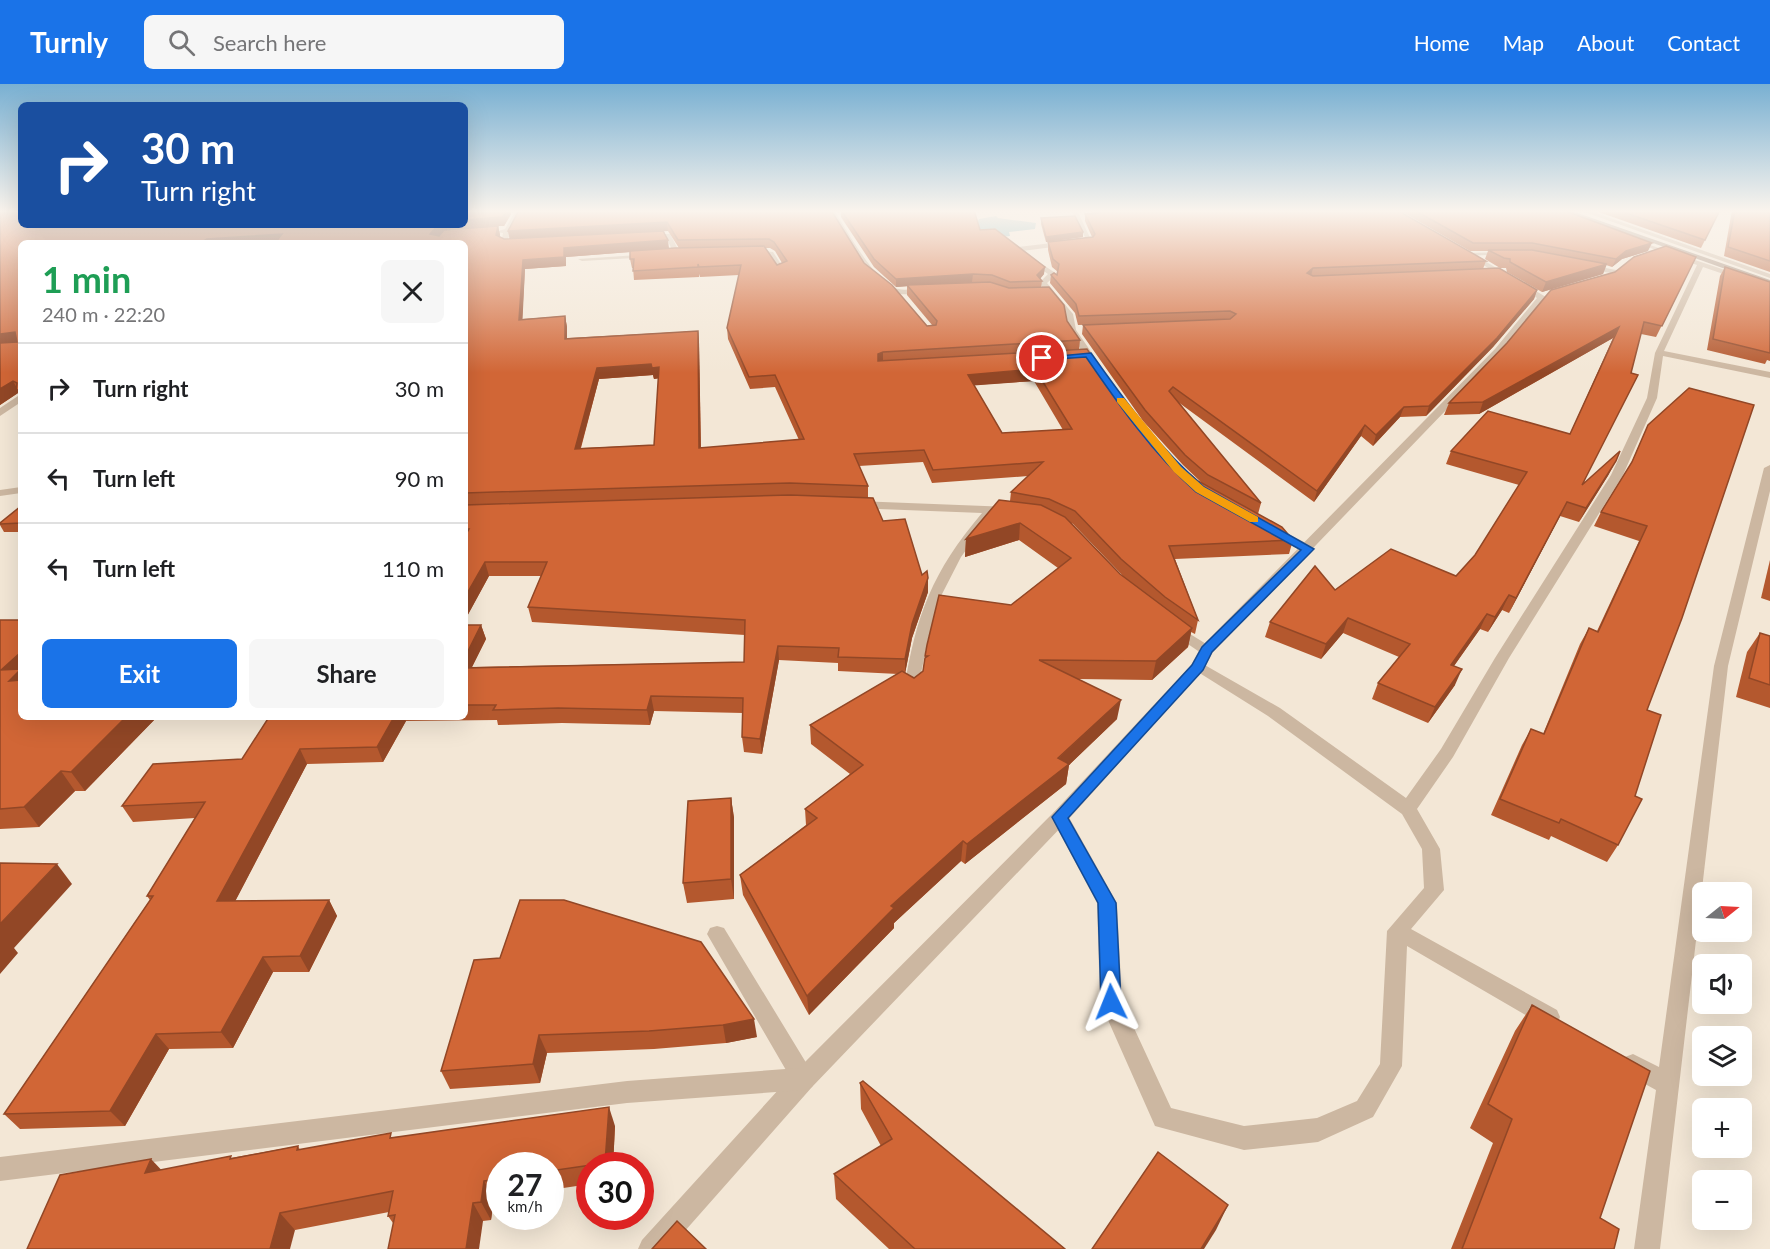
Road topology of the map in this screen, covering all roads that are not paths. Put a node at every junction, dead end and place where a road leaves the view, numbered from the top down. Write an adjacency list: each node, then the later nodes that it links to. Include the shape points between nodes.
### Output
1 (778, 264): 9 (street)
2 (866, 264): 16 (street)
3 (1038, 264): 18 (street, via 1053,274 1043,283 1047,293 1069,314)
4 (1487, 264): 10 (street)
5 (1579, 264): 13 (street, via 1619,270)
6 (1711, 264): 14 (main road)
7 (1737, 264): 12 (street)
8 (1700, 265): 14 (street); 20 (street)
9 (781, 270)
10 (1502, 272): 11 (street); 34 (street, via 1547,296)
11 (1488, 275)
12 (1770, 276)
13 (1607, 278)
14 (1770, 286)
15 (940, 288): 16 (street)
16 (896, 291): 17 (street)
17 (903, 300)
18 (1072, 330): 19 (street); 21 (street)
19 (1084, 330)
20 (1659, 353): 23 (street); 39 (street, via 1652,398 1617,475 1447,753)
21 (1088, 355): 22 (street); 24 (street)
22 (1077, 356)
23 (1770, 375)
24 (1104, 376)
25 (18, 399): 26 (street)
26 (0, 413)
27 (1770, 468): 46 (street, via 1721,666)
28 (18, 490): 29 (street)
29 (0, 493)
30 (838, 504): 31 (street)
31 (991, 510): 32 (street); 38 (street, via 949,563 930,600 918,643)
32 (1022, 513)
33 (1268, 528): 34 (street)
34 (1308, 549): 36 (street)
35 (1165, 622): 36 (street)
36 (1206, 650): 37 (street)
37 (1198, 667): 39 (street, via 1274,712); 40 (street)
38 (912, 690)
39 (1408, 809): 41 (street, via 1431,849 1434,890)
40 (1060, 817): 41 (street, via 1107,903 1111,1002 1163,1118 1244,1138 1318,1130 1365,1108 1390,1066); 45 (street)
41 (1397, 931): 43 (street)
42 (717, 934): 45 (street)
43 (1563, 1025)
44 (1615, 1054): 46 (street)
45 (804, 1079): 47 (street, via 627,1092); 48 (street)
46 (1667, 1084): 49 (street)
47 (0, 1169)
48 (651, 1249)
49 (1647, 1249)

